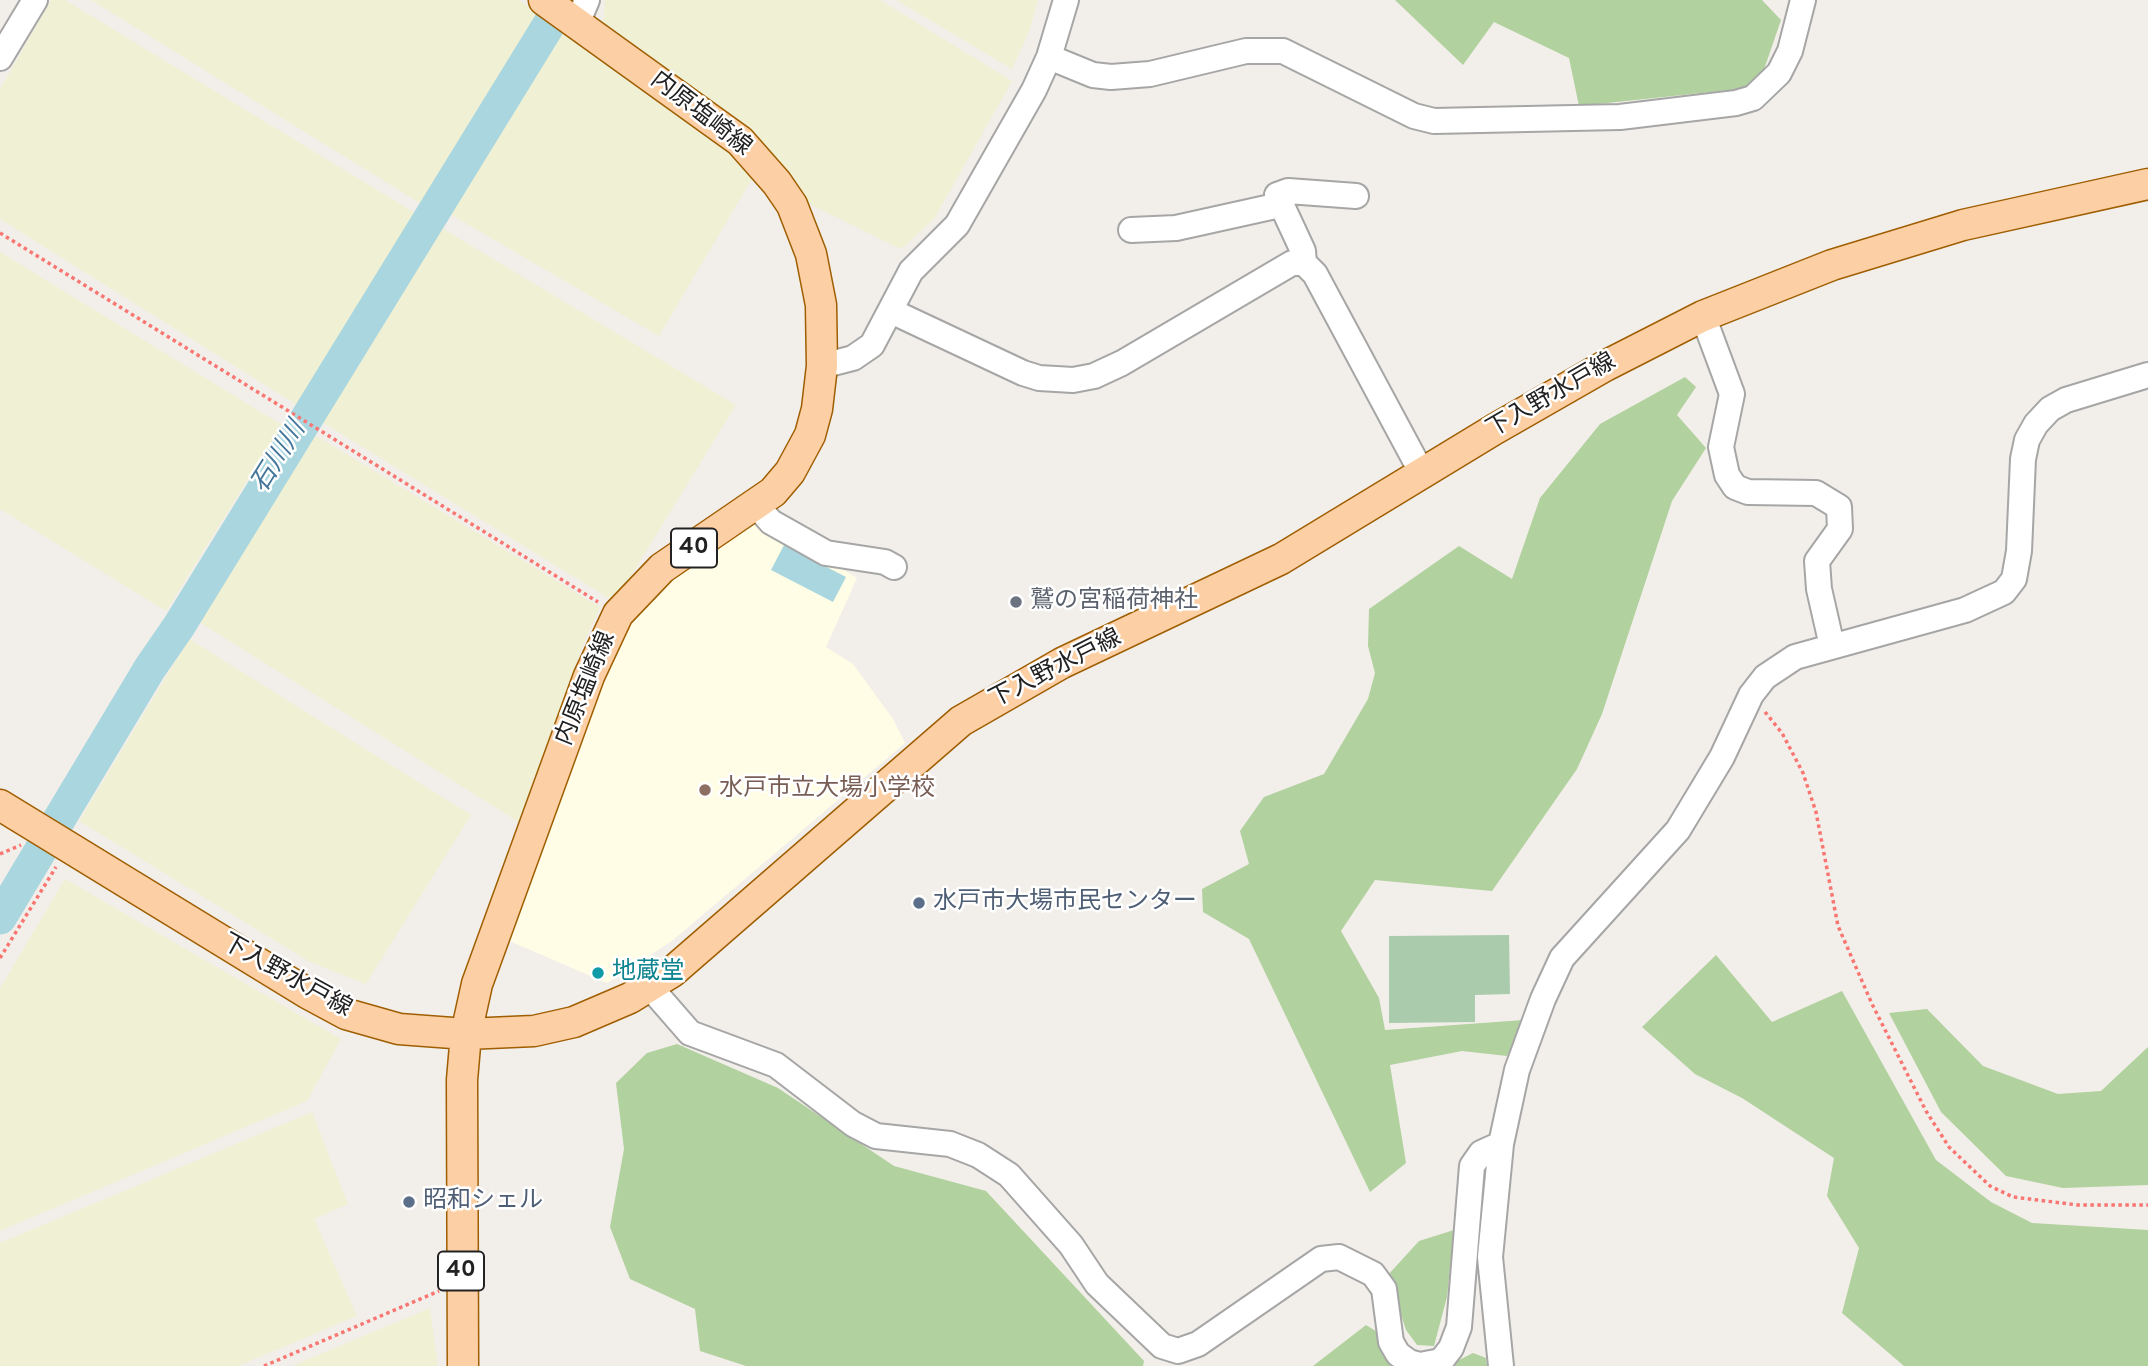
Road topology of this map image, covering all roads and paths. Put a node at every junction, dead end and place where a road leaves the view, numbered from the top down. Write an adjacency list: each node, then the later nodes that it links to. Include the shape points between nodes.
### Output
1 (35, 0): 6 (street)
2 (1066, 0): 5 (street)
3 (1803, 0): 5 (street, via 1790,51 1779,73 1753,98 1620,117 1434,121 1414,116 1283,51 1246,51 1150,74 1111,77 1093,75)
4 (565, 9): 15 (main road, 内原塩崎線 / 40, via 740,141 777,183 792,205 811,254 821,305)
5 (1049, 57): 13 (street, via 957,225 911,271)
6 (0, 58)
7 (2148, 184): 14 (main road, 下入野水戸線, via 1918,237)
8 (1356, 195): 9 (street, via 1288,191 1277,195)
9 (1280, 205): 10 (street, via 1176,228); 12 (street, via 1303,251)
10 (1131, 230)
11 (0, 233): 20 (path)
12 (1304, 263): 13 (street, via 1292,263 1122,363 1073,380 1023,373); 17 (street, via 1315,274)
13 (891, 311): 15 (street, via 872,345 853,358)
14 (1703, 316): 17 (main road, 下入野水戸線, via 1558,391); 21 (street, via 1732,394 1721,447 1727,475 1735,487 1748,492 1816,494 1839,507 1840,529 1817,561)
15 (822, 366): 18 (main road, 内原塩崎線 / 40, via 817,409 803,450)
16 (2148, 375): 21 (street, via 2066,400 2036,424 2023,459 2014,579 2004,592 1965,610)
17 (1423, 475): 26 (main road, 下入野水戸線, via 1242,580 1062,663 961,721 694,954)
18 (757, 506): 19 (street, via 771,522 826,553 885,562); 20 (main road, 内原塩崎線 / 40, via 662,568)
19 (894, 568)
20 (618, 614): 27 (main road, 内原塩崎線 / 40, via 590,676 477,984)
21 (1832, 646): 22 (street, via 1795,656 1765,677)
22 (1751, 695): 28 (street, via 1722,757 1678,831 1562,958 1517,1070); 29 (path, via 1782,733 1803,773 1816,812 1838,926 1872,1004 1949,1147 1990,1186 2013,1197 2078,1205)
23 (0, 805): 24 (main road, 下入野水戸線)
24 (59, 841): 25 (path); 27 (main road, 下入野水戸線, via 346,1014 399,1030)
25 (0, 958)
26 (649, 986): 27 (main road, 下入野水戸線, via 574,1022 534,1031); 28 (street, via 690,1032 776,1065 853,1124 876,1136 950,1144 1009,1175 1071,1245 1097,1284 1162,1346 1178,1351 1198,1344 1321,1259 1339,1258 1373,1274 1384,1289 1391,1342 1398,1354 1420,1365 1441,1361 1459,1327 1472,1166 1481,1153)
27 (466, 1034): 30 (main road, 内原塩崎線 / 40)
28 (1501, 1144): 33 (street, via 1490,1257)
29 (2148, 1205)
30 (461, 1283): 31 (path); 32 (main road, 内原塩崎線 / 40)
31 (264, 1366)
32 (463, 1366)
33 (1501, 1366)

